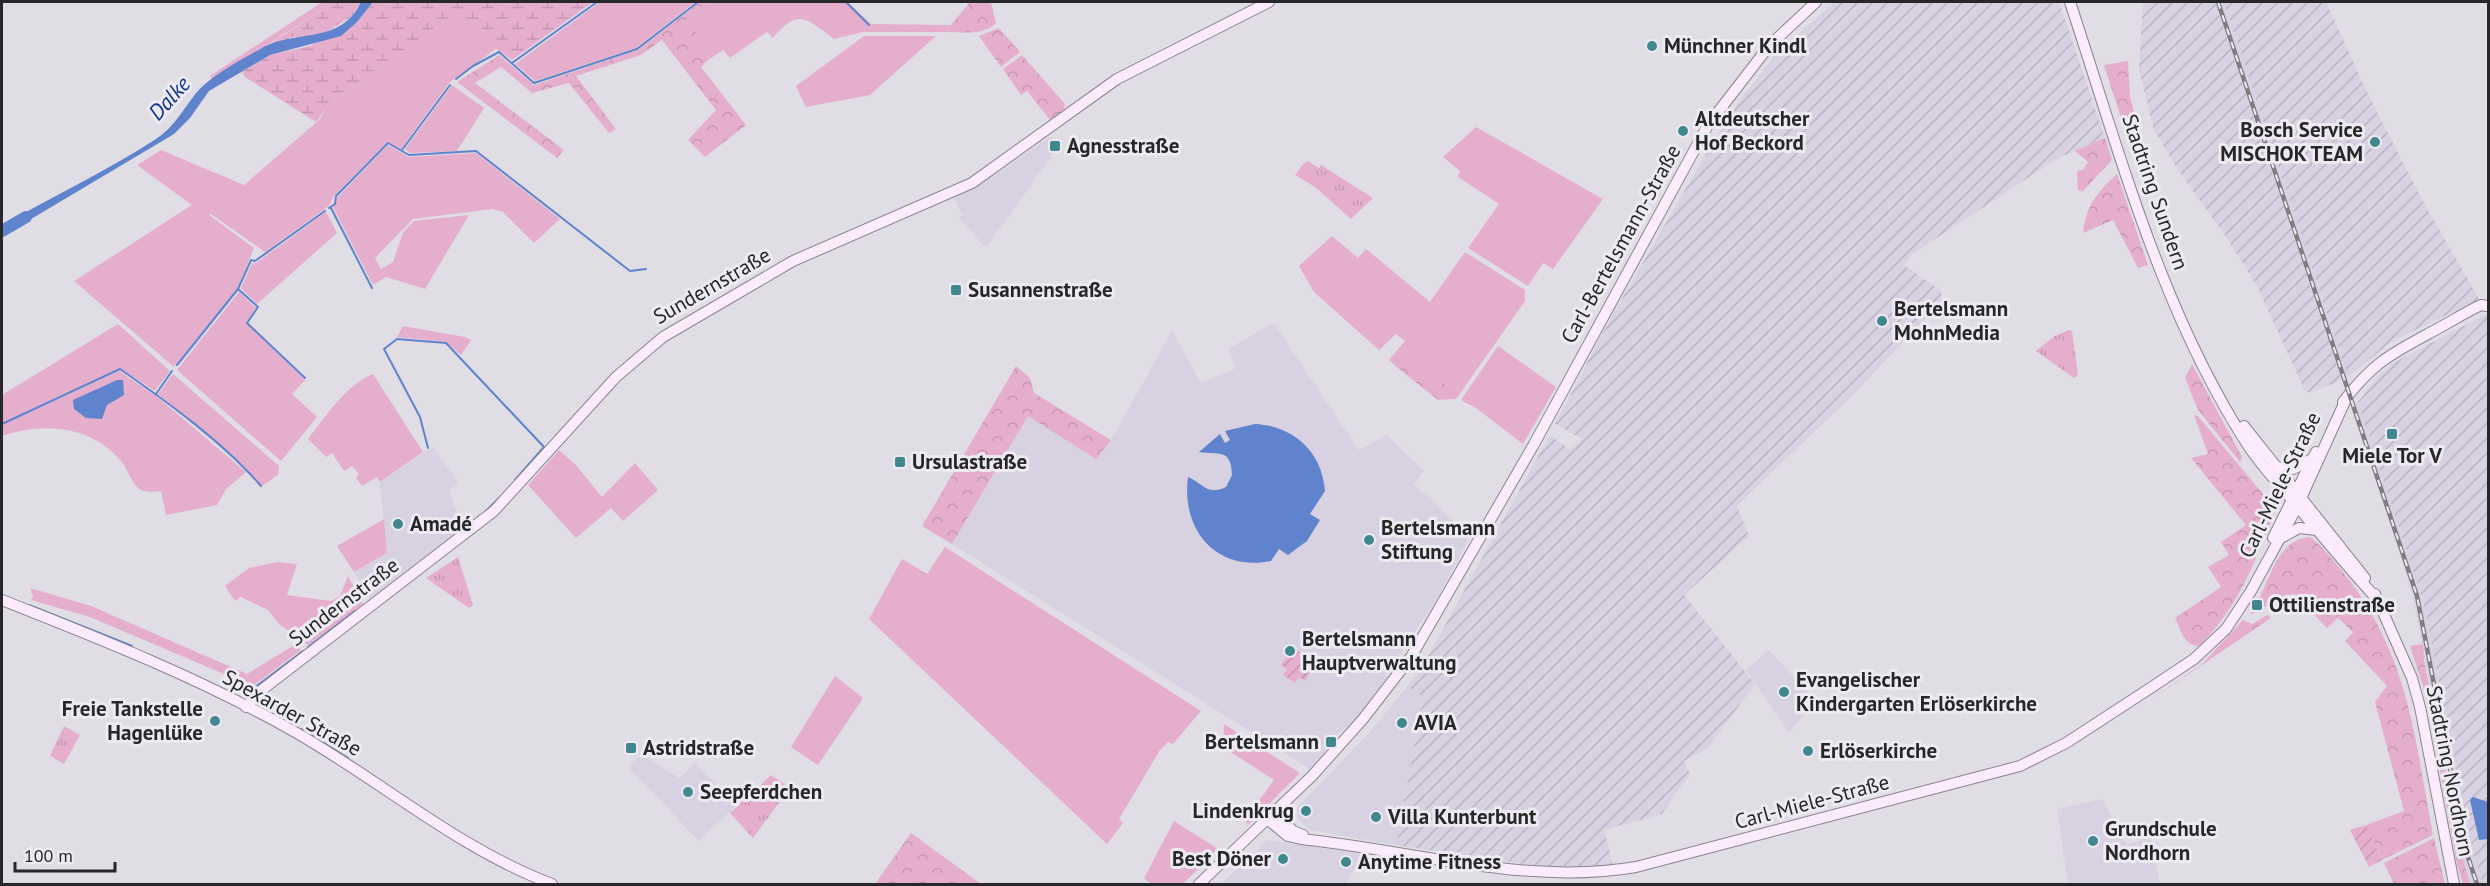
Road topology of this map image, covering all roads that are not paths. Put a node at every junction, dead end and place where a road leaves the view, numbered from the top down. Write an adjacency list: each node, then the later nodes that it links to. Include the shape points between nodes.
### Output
1 (1269, 2): 15 (main road, Sundernstraße, via 1117,80 972,183 792,261 663,337 616,377 494,511 263,689)
2 (1816, 2): 16 (main road, Carl-Bertelsmann-Straße, via 1769,46 1708,125 1505,495 1403,668)
3 (2070, 2): 5 (main road, Stadtring Sundern, via 2164,280)
4 (2488, 305): 6 (main road, Carl-Miele-Straße, via 2379,362)
5 (2217, 390): 8 (main road, Stadtring Sundern); 9 (main road, Stadtring Sundern, via 2250,447)
6 (2347, 397): 7 (main road, Carl-Miele-Straße); 9 (main road, Carl-Miele-Straße)
7 (2316, 453): 8 (main road, via 2302,467); 9 (main road, Carl-Miele-Straße)
8 (2275, 467): 9 (main road, Stadtring Sundern)
9 (2296, 499): 10 (main road, Stadtring Nordhorn); 11 (main road, Carl-Miele-Straße); 12 (main road, Carl-Miele-Straße); 14 (main road, Stadtring Nordhorn, via 2346,551)
10 (2317, 530): 11 (main road, via 2299,528); 14 (main road, Stadtring Nordhorn)
11 (2280, 539): 12 (main road, Carl-Miele-Straße)
12 (2252, 591): 16 (main road, Carl-Miele-Straße, via 2226,629 2194,658 2037,759 2000,774 1705,850 1597,874 1546,876 1288,836)
13 (2, 600): 15 (main road, Spexarder Straße, via 115,644)
14 (2378, 600): 20 (main road, Stadtring Nordhorn, via 2412,678 2420,707)
15 (246, 707): 17 (main road, Spexarder Straße, via 294,731 455,834)
16 (1273, 818): 18 (main road); 19 (main road)
17 (552, 885)
18 (1199, 885)
19 (1209, 885)
20 (2454, 885)

